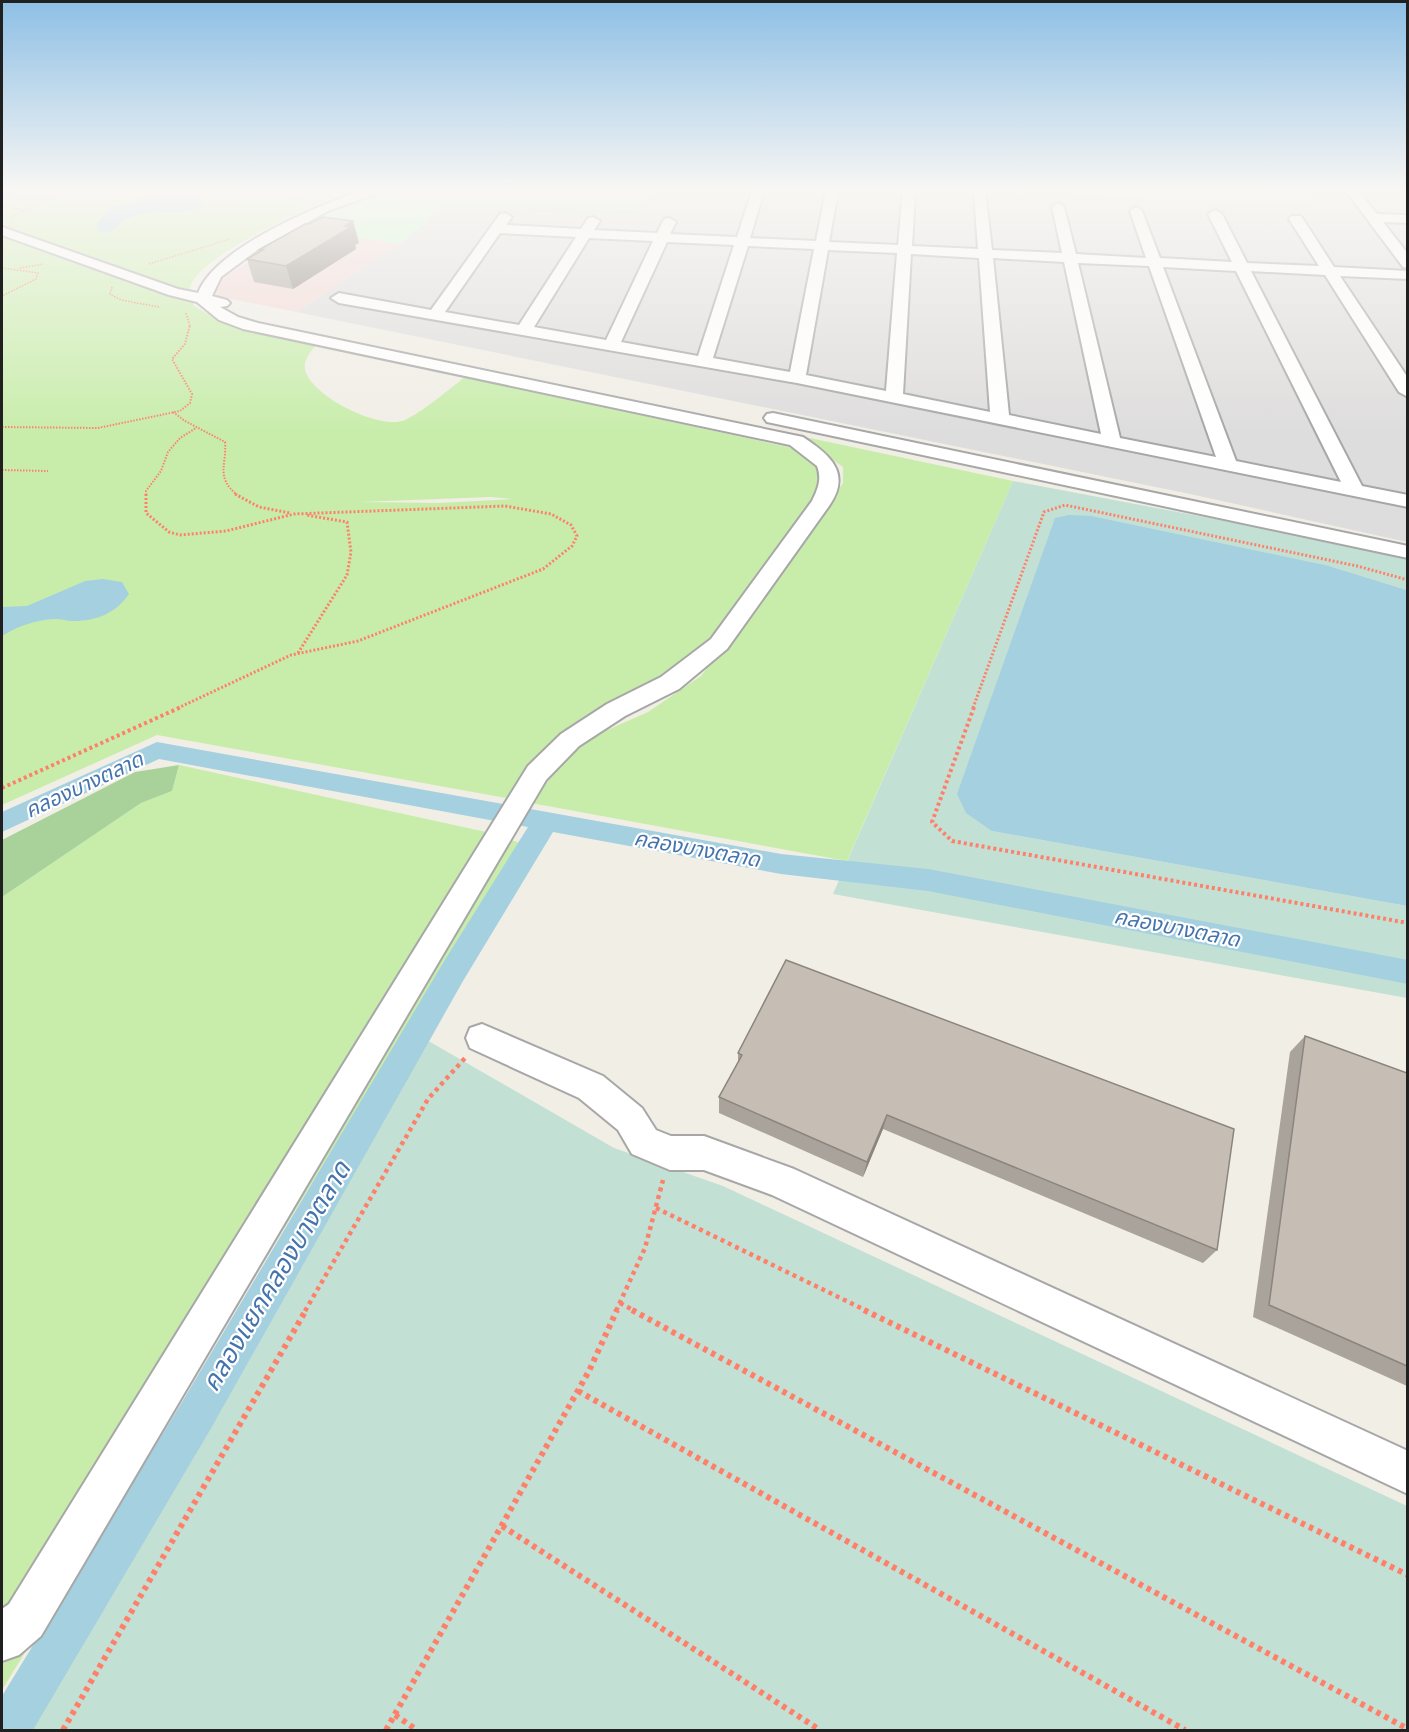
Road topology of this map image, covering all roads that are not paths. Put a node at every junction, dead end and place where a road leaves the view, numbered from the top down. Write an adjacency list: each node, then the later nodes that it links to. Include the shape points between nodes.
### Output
1 (1330, 271): 24 (street)
2 (119, 272): 17 (street)
3 (219, 272): 17 (street)
4 (466, 272): 18 (street)
5 (561, 272): 19 (street)
6 (646, 272): 20 (street)
7 (732, 272): 21 (street)
8 (816, 272): 23 (street)
9 (903, 272): 25 (street)
10 (987, 272): 27 (street)
11 (1073, 272): 28 (street)
12 (1159, 272): 29 (street)
13 (1242, 272): 30 (street)
14 (1346, 272): 15 (street)
15 (1407, 275)
16 (339, 297): 18 (street)
17 (203, 299): 22 (street); 35 (street, via 224,318 255,327 796,441 821,457 831,474 829,488 718,644 670,683 616,710 570,740 537,774 25,1620)
18 (436, 314): 19 (street)
19 (524, 330): 20 (street)
20 (612, 345): 21 (street)
21 (705, 362): 23 (street)
22 (576, 377)
23 (797, 378): 25 (street)
24 (1407, 392)
25 (894, 398): 27 (street)
26 (762, 416): 32 (street)
27 (1000, 419): 28 (street)
28 (1112, 442): 29 (street)
29 (1228, 465): 30 (street)
30 (1355, 491): 31 (street)
31 (1407, 501)
32 (1407, 552)
33 (487, 1040): 34 (street, via 591,1087 630,1119 644,1142 670,1153 704,1153 781,1180)
34 (1407, 1473)
35 (2, 1638)

